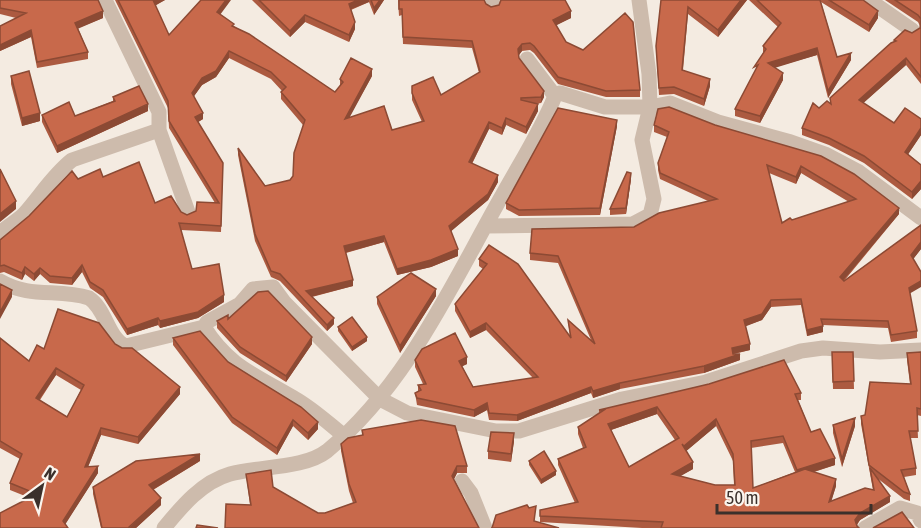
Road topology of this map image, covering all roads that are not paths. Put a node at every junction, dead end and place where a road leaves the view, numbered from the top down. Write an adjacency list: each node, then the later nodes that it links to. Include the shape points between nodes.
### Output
1 (105, 0): 8 (street, via 159,112)
2 (639, 0): 7 (street)
3 (869, 0): 4 (street)
4 (912, 30)
5 (527, 59): 6 (street)
6 (555, 96): 7 (street, via 560,93 605,107); 11 (street)
7 (650, 107): 10 (street, via 670,103 718,122 825,154 876,183); 11 (street, via 642,140 654,199 645,220 633,224)
8 (159, 130): 9 (street); 12 (street, via 72,160 23,216)
9 (188, 212)
10 (921, 218)
11 (486, 226): 16 (street, via 442,306)
12 (0, 234)
13 (0, 281): 14 (street, via 31,293 89,298 119,343 126,346)
14 (204, 327): 16 (street, via 240,304 253,289 273,287); 17 (street, via 217,348 244,371 296,399)
15 (921, 350): 16 (street, via 801,351 706,382 622,399 519,431 496,431 407,413)
16 (380, 399): 17 (street)
17 (343, 435): 20 (street, via 325,452 284,466 230,474 216,480 196,493)
18 (462, 481): 21 (street)
19 (921, 521): 22 (street, via 917,513 900,508)
20 (164, 528)
21 (485, 528)
22 (865, 528)

